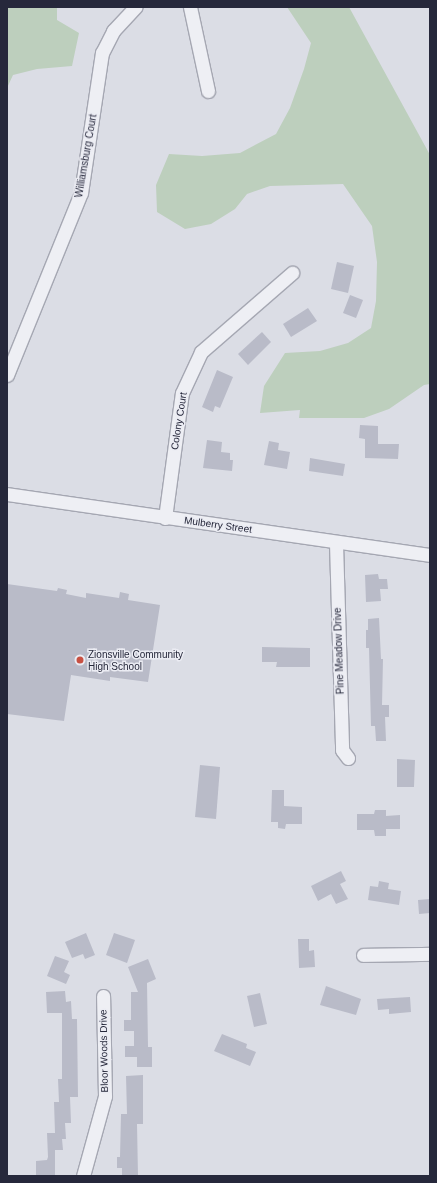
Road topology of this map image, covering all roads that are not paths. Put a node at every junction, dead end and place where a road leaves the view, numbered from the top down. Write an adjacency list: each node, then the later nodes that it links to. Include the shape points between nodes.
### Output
1 (135, 7): 5 (street, Williamsburg Court, via 113,31 102,52 81,194)
2 (190, 7): 3 (street)
3 (208, 90)
4 (292, 273): 8 (street, Colony Court, via 201,352 182,393)
5 (10, 358): 6 (street, Williamsburg Court)
6 (7, 375)
7 (7, 494): 8 (street, Mulberry Street)
8 (165, 518): 9 (street, Mulberry Street)
9 (336, 543): 10 (street, Mulberry Street); 11 (street, Pine Meadow Drive, via 342,750)
10 (430, 556)
11 (348, 758)
12 (430, 954): 13 (street)
13 (363, 955)
14 (103, 996): 15 (street, Bloor Woods Drive, via 104,1096)
15 (83, 1176)

